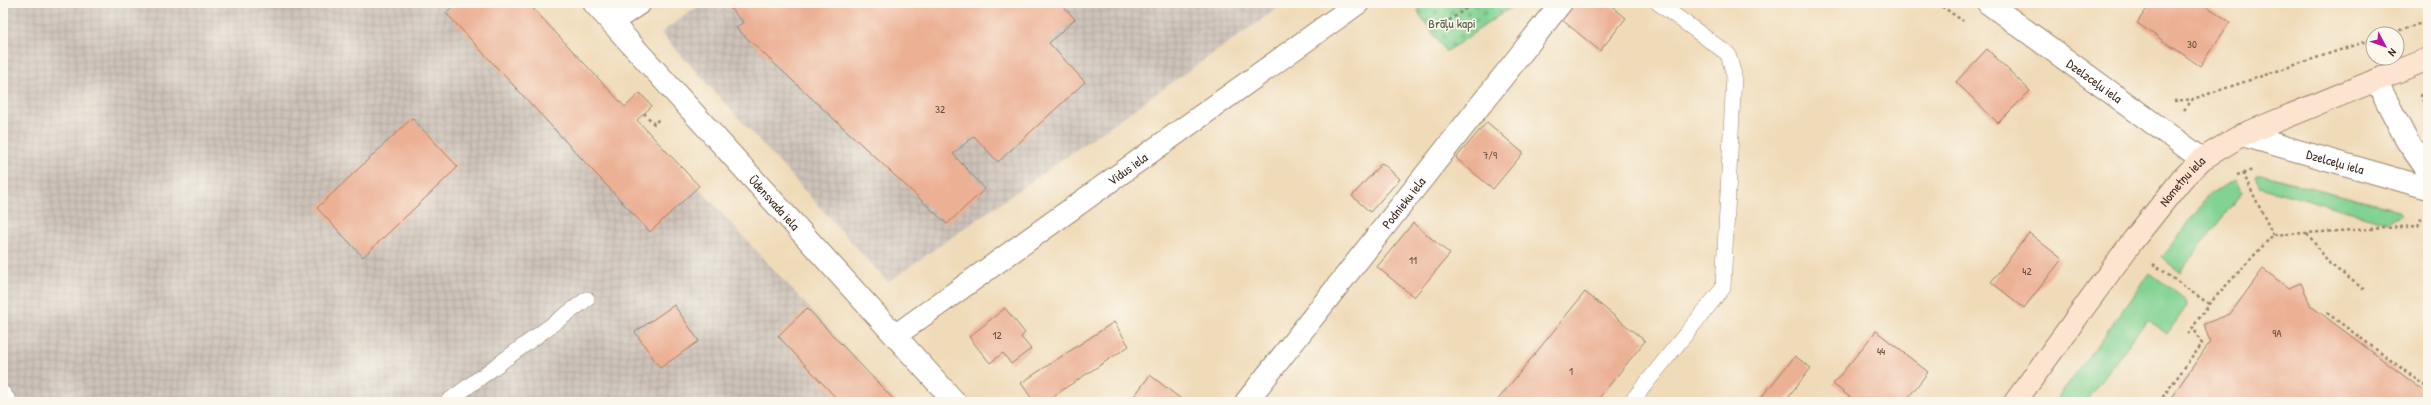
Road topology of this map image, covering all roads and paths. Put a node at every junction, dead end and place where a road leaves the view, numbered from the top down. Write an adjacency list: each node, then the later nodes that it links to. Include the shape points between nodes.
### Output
1 (594, 3): 9 (street, Ūdensvada iela)
2 (640, 3): 9 (street)
3 (1358, 3): 33 (street, Vidus iela)
4 (1474, 3): 10 (path)
5 (1561, 3): 39 (street, Podnieku iela)
6 (1658, 3): 40 (lane, via 1728,54 1734,75 1723,288)
7 (1988, 3): 17 (street, Dzelzceļu iela)
8 (2428, 21): 11 (path)
9 (612, 22): 33 (street, Ūdensvada iela)
10 (1444, 24)
11 (2405, 28)
12 (2428, 59): 13 (street, Nometņu iela)
13 (2376, 80): 16 (street, Nometņu iela); 19 (street, via 2407,141)
14 (2420, 94): 15 (path)
15 (2428, 112)
16 (2242, 135): 17 (street, Nometņu iela); 22 (street, Dzelceļu iela)
17 (2202, 159): 41 (street, Nometņu iela, via 2182,179 2131,243)
18 (2260, 168): 20 (path)
19 (2428, 170)
20 (2243, 173): 21 (path); 25 (path)
21 (2230, 178)
22 (2428, 188)
23 (2428, 214): 24 (path, via 2423,212 2418,226)
24 (2306, 233): 25 (path); 27 (path, via 2330,264)
25 (2272, 235): 29 (path)
26 (2151, 262): 29 (path)
27 (2366, 290)
28 (588, 299): 37 (lane)
29 (2209, 304): 31 (path)
30 (2327, 313): 34 (path)
31 (2193, 327): 32 (path); 42 (path, via 2202,344)
32 (2188, 334)
33 (896, 335): 38 (street, Ūdensvada iela)
34 (2428, 388)
35 (3, 394): 36 (lane)
36 (10, 402)
37 (447, 402)
38 (955, 402)
39 (1246, 402)
40 (1631, 402)
41 (2014, 402)
42 (2159, 402)

